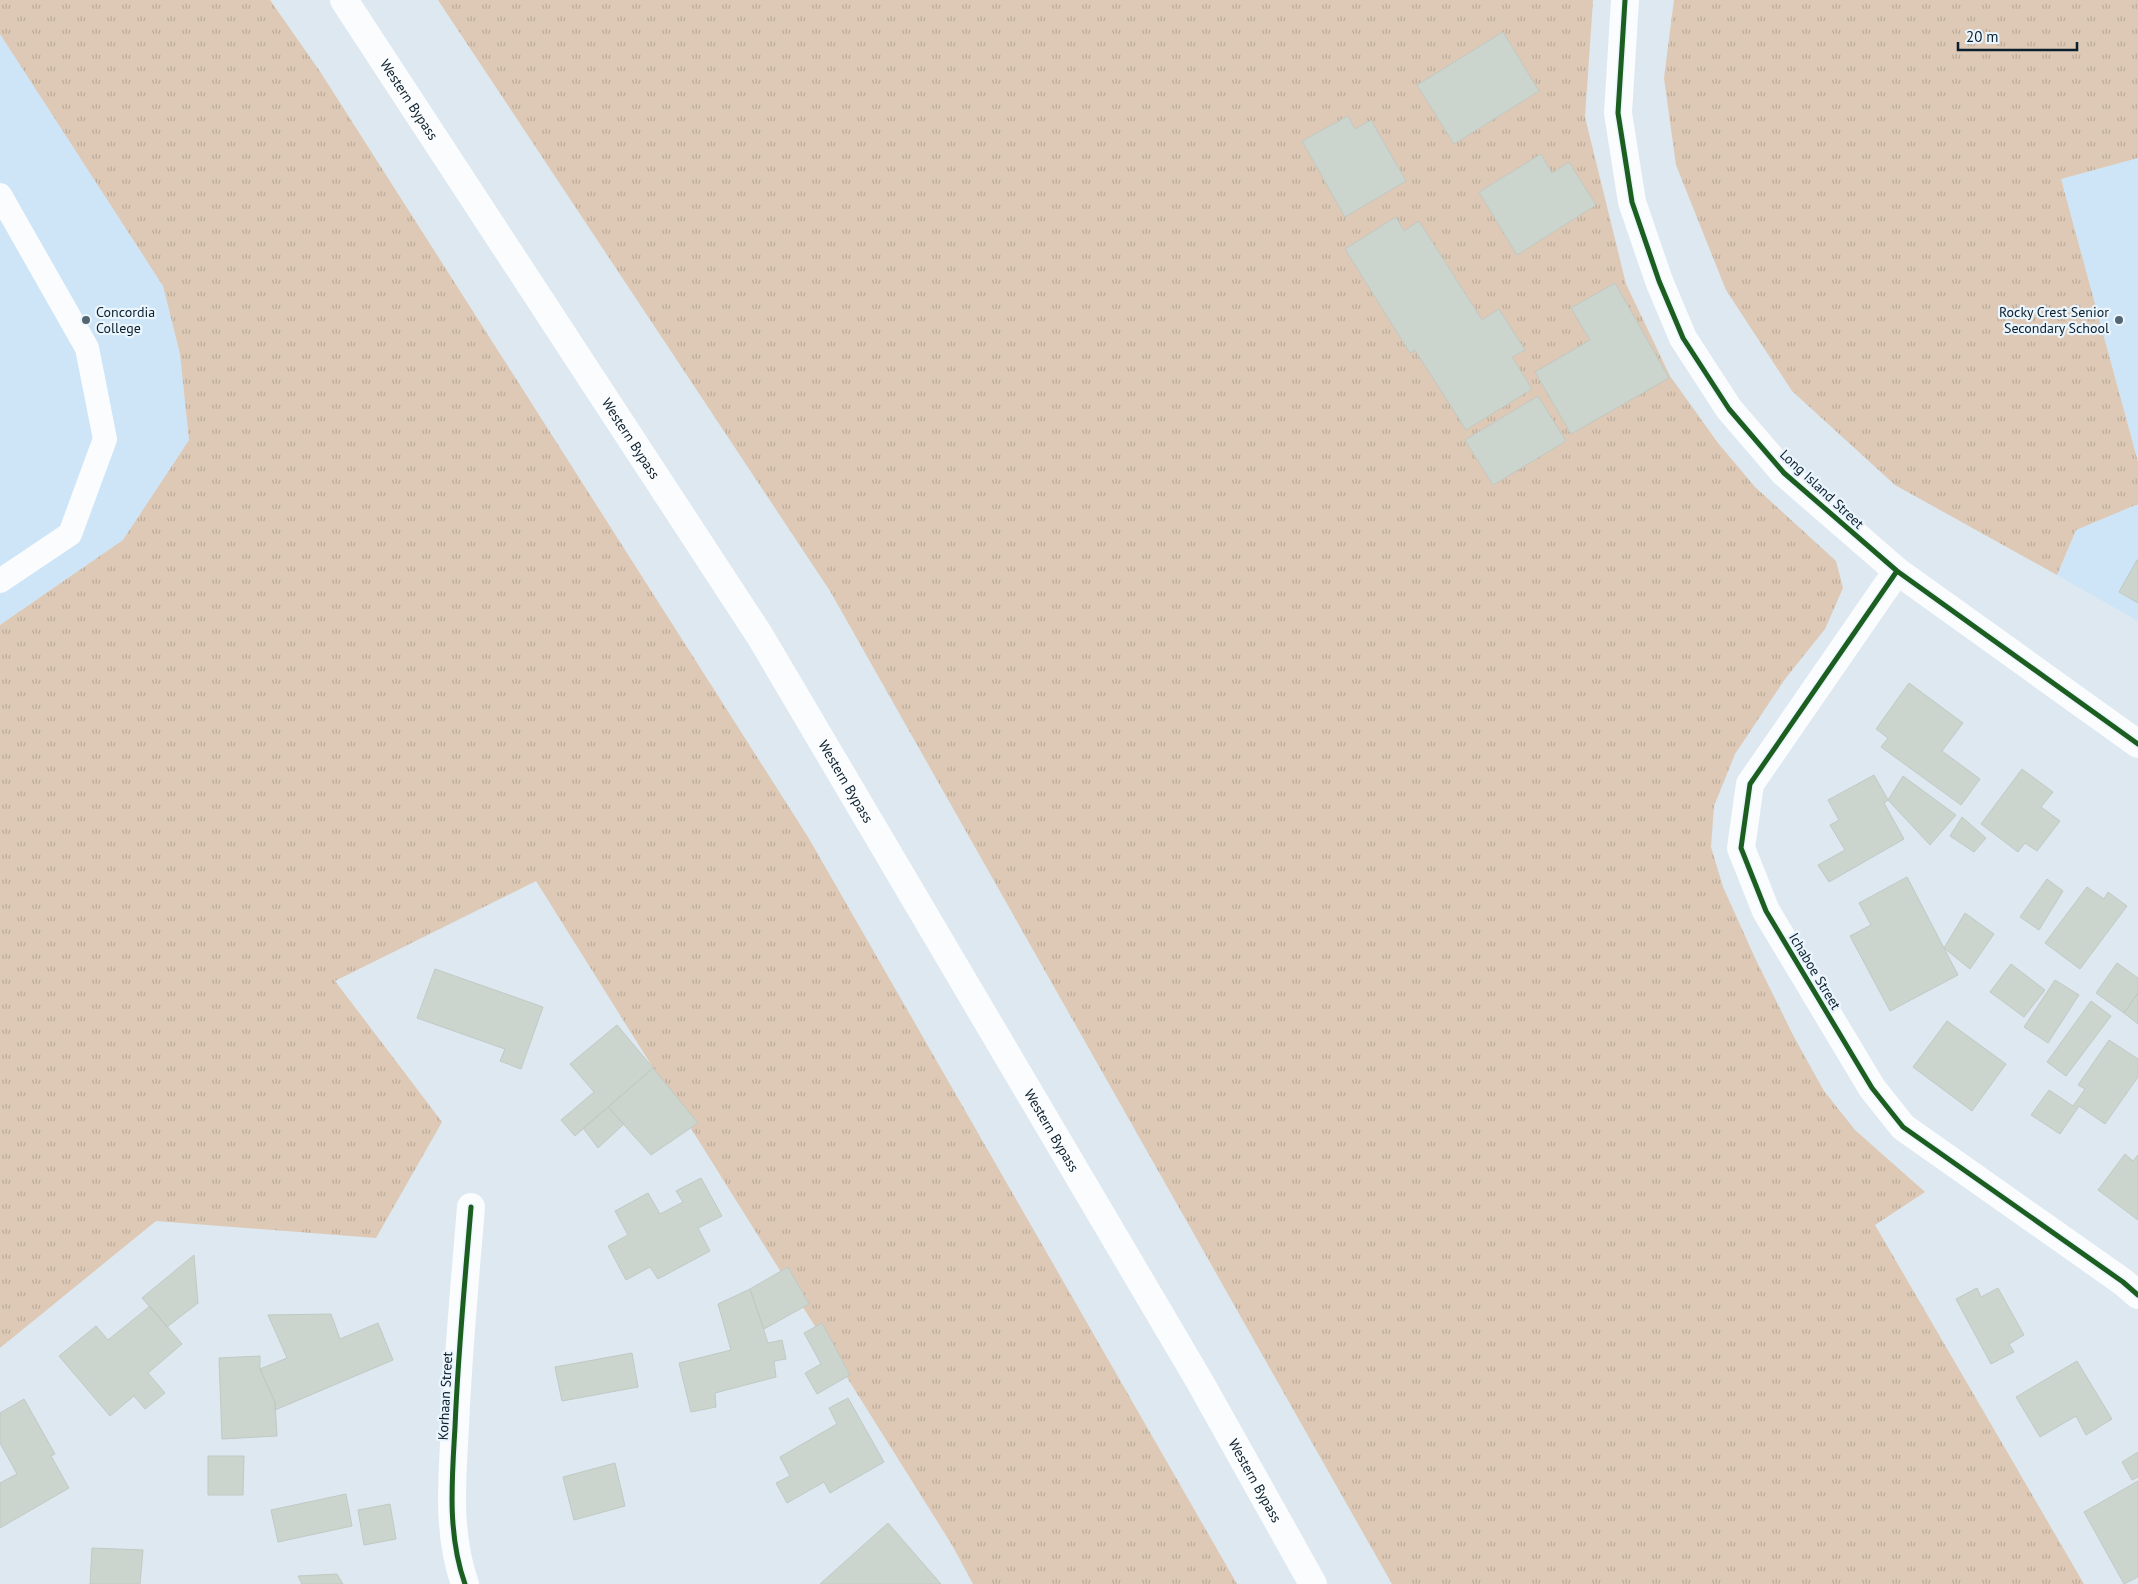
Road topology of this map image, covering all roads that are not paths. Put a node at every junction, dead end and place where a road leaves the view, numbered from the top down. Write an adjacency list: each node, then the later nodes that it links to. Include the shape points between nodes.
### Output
1 (344, 0): 10 (main road, Western Bypass, via 760,636 1195,1374)
2 (1625, 0): 4 (main road, Long Island Street, via 1618,113 1632,202 1683,338 1729,409 1784,473)
3 (0, 195): 5 (lane, via 88,348 105,439 70,534)
4 (1897, 571): 6 (main road, Long Island Street); 8 (main road, Ichaboe Street, via 1750,784 1741,848 1766,911 1872,1088 1903,1127)
5 (0, 581)
6 (2138, 744)
7 (471, 1207): 9 (main road, Korhaan Street, via 456,1387 451,1504 458,1563)
8 (2138, 1295)
9 (465, 1584)
10 (1313, 1584)

